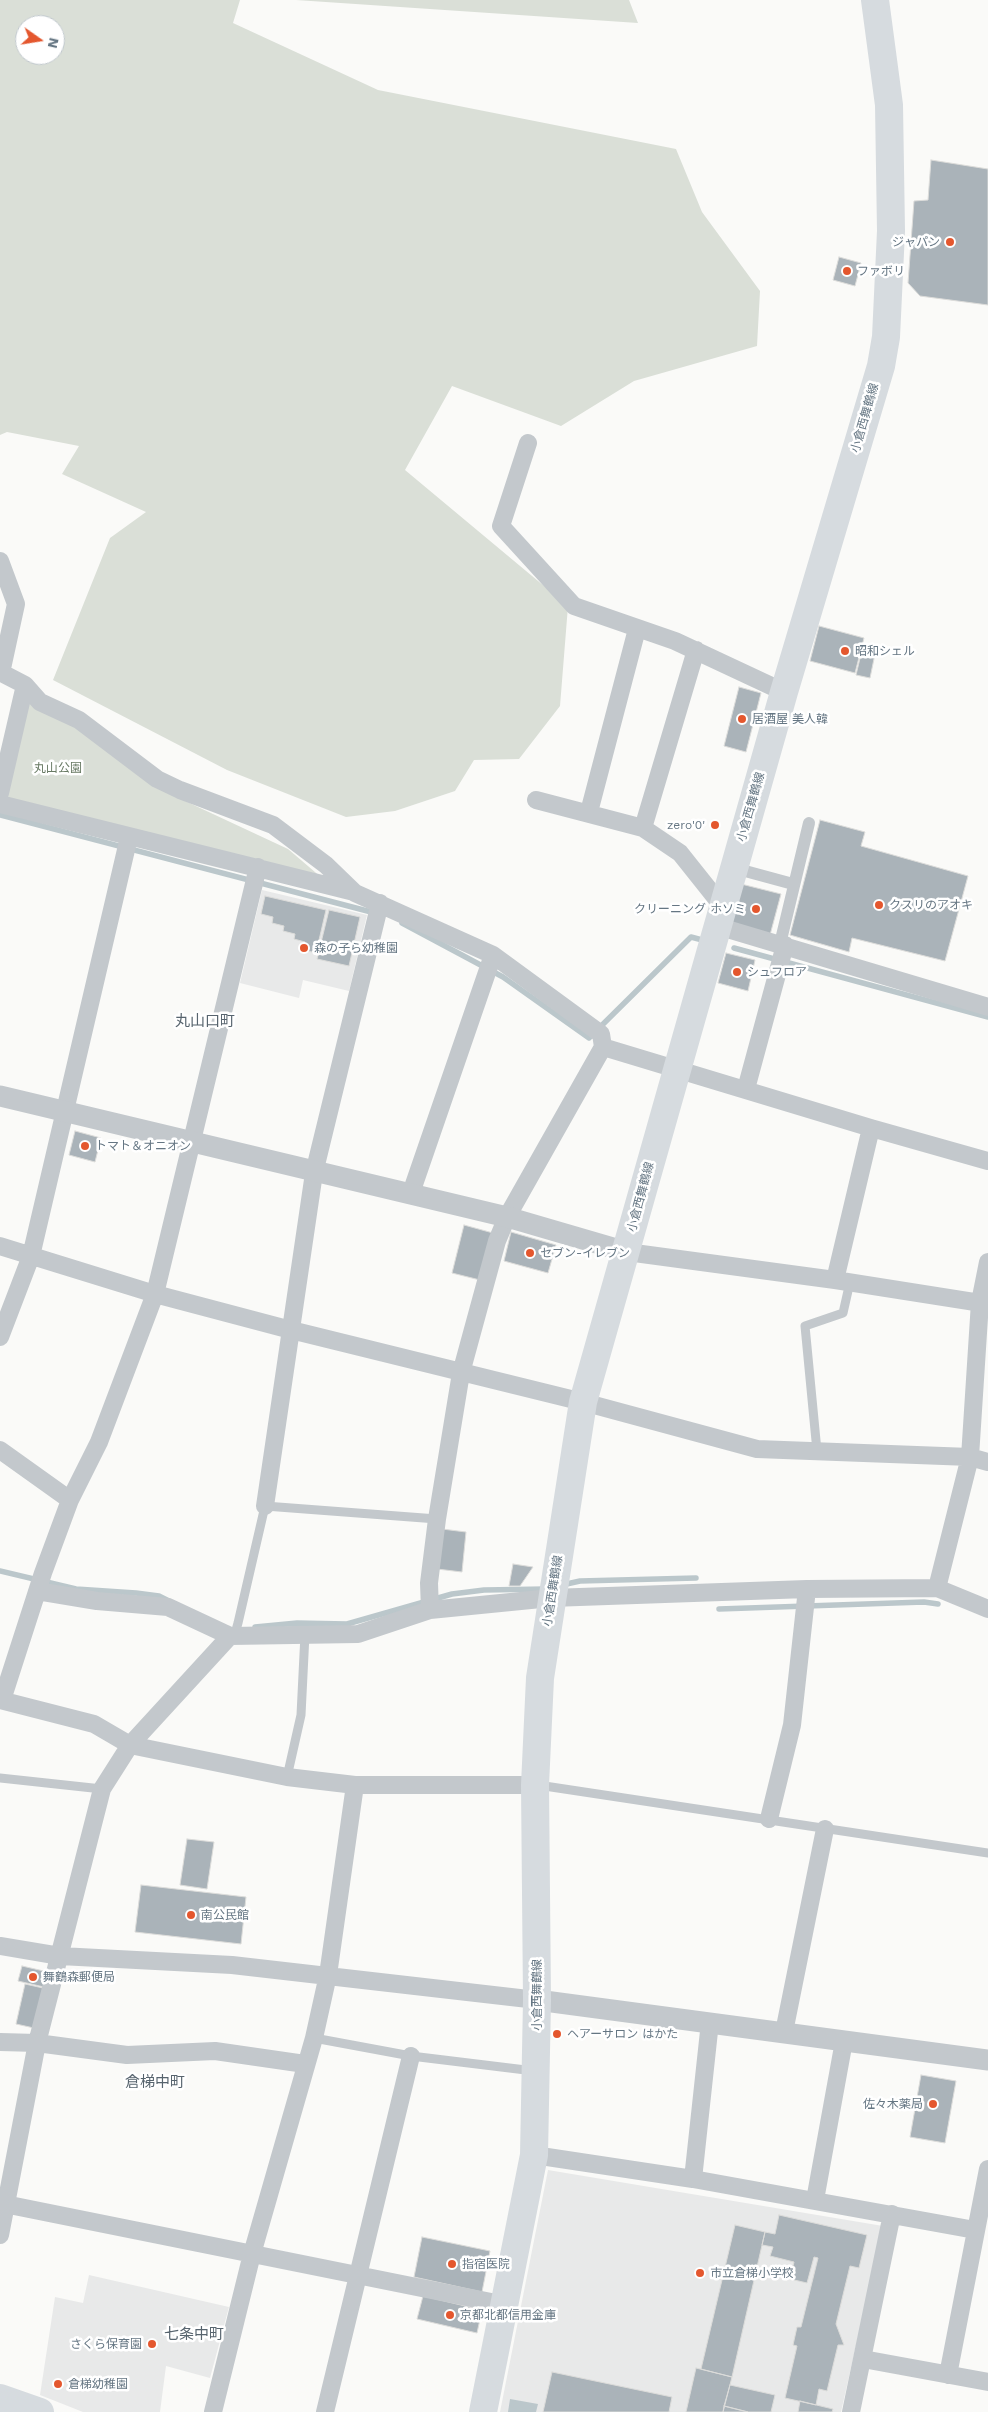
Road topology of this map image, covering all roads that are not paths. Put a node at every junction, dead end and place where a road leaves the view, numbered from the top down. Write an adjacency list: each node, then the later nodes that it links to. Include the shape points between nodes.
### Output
1 (875, 0): 8 (main road, 小倉西舞鶴線, via 889,105 891,230 886,336 881,366)
2 (528, 443): 4 (street, via 501,526 574,606)
3 (0, 561): 6 (street, via 16,604)
4 (637, 629): 5 (street); 12 (street)
5 (696, 650): 8 (street); 14 (street)
6 (1, 673): 7 (street)
7 (25, 686): 9 (street); 19 (street, via 40,702 79,720 157,779 273,825 326,865)
8 (784, 692): 16 (main road, 小倉西舞鶴線)
9 (0, 793)
10 (536, 800): 12 (street)
11 (0, 804): 15 (street)
12 (589, 812): 14 (street)
13 (809, 823): 18 (street)
14 (643, 828): 21 (street, via 680,853)
15 (129, 837): 17 (street); 29 (street)
16 (734, 868): 18 (street); 21 (main road, 小倉西舞鶴線)
17 (256, 877): 19 (street); 31 (street)
18 (793, 884): 22 (street)
19 (356, 893): 20 (street)
20 (379, 907): 23 (street); 33 (street)
21 (720, 917): 22 (street); 26 (main road, 小倉西舞鶴線)
22 (782, 952): 24 (street); 27 (street)
23 (490, 965): 25 (street, via 586,1022); 34 (street)
24 (988, 1007)
25 (602, 1040): 26 (street); 35 (street)
26 (676, 1068): 27 (street); 37 (main road, 小倉西舞鶴線)
27 (746, 1089): 30 (street)
28 (0, 1096): 29 (street)
29 (66, 1112): 31 (street); 38 (street)
30 (871, 1128): 32 (street); 40 (street)
31 (192, 1142): 33 (street); 41 (street)
32 (988, 1161)
33 (314, 1173): 34 (street); 43 (street)
34 (411, 1193): 35 (street)
35 (507, 1217): 37 (street); 45 (street, via 497,1241)
36 (0, 1246): 38 (street)
37 (627, 1252): 40 (street); 46 (main road, 小倉西舞鶴線)
38 (31, 1256): 41 (street); 44 (street)
39 (988, 1262): 42 (street)
40 (843, 1281): 42 (street); 48 (lane, via 843,1313 805,1326)
41 (155, 1294): 43 (street); 51 (street, via 99,1442)
42 (984, 1303): 49 (street)
43 (291, 1330): 45 (street); 52 (street)
44 (0, 1337)
45 (461, 1372): 46 (street); 53 (street)
46 (583, 1402): 48 (street, via 757,1449); 57 (main road, 小倉西舞鶴線)
47 (0, 1450): 51 (street)
48 (817, 1451): 49 (street)
49 (970, 1457): 50 (street); 55 (street)
50 (988, 1462)
51 (70, 1500): 54 (street)
52 (265, 1506): 53 (lane); 60 (lane)
53 (437, 1519): 58 (street, via 429,1583)
54 (40, 1583): 60 (street, via 97,1600 168,1607); 62 (street)
55 (937, 1588): 56 (street); 59 (street)
56 (807, 1589): 57 (street); 69 (street, via 792,1725)
57 (551, 1598): 58 (street); 67 (main road, 小倉西舞鶴線, via 540,1678)
58 (430, 1608): 61 (street, via 358,1634)
59 (988, 1609)
60 (235, 1630): 61 (street); 63 (street)
61 (305, 1634): 64 (lane, via 301,1715)
62 (1, 1702): 63 (street, via 94,1724)
63 (130, 1745): 64 (street); 68 (street)
64 (287, 1777): 66 (street)
65 (0, 1778): 68 (lane)
66 (355, 1785): 67 (street); 74 (street)
67 (535, 1785): 69 (lane); 75 (main road, 小倉西舞鶴線)
68 (102, 1789): 73 (street)
69 (769, 1819): 70 (lane)
70 (826, 1829): 71 (lane); 77 (street)
71 (988, 1853)
72 (0, 1946): 73 (street)
73 (60, 1956): 74 (street, via 232,1965); 81 (street)
74 (328, 1975): 75 (street); 78 (street)
75 (537, 2000): 76 (street); 85 (main road, 小倉西舞鶴線)
76 (710, 2022): 77 (street); 88 (street)
77 (784, 2032): 79 (street)
78 (314, 2038): 82 (lane); 84 (street)
79 (844, 2041): 83 (street); 89 (street)
80 (0, 2042): 81 (street)
81 (37, 2043): 84 (street, via 127,2055 215,2051); 90 (street)
82 (410, 2056): 85 (lane); 95 (street)
83 (988, 2060)
84 (304, 2064): 94 (street)
85 (536, 2071): 86 (main road, 小倉西舞鶴線)
86 (534, 2155): 88 (street); 96 (main road, 小倉西舞鶴線)
87 (988, 2169): 92 (street)
88 (693, 2179): 89 (street)
89 (815, 2200): 91 (street)
90 (3, 2204): 93 (street); 94 (street)
91 (892, 2214): 92 (street); 97 (street)
92 (975, 2230): 98 (street)
93 (0, 2235)
94 (252, 2254): 95 (street); 102 (street)
95 (358, 2275): 96 (street); 103 (street)
96 (506, 2305): 104 (main road, 小倉西舞鶴線)
97 (863, 2360): 98 (street); 105 (street)
98 (948, 2375): 99 (street)
99 (988, 2382)
100 (0, 2398): 101 (main road)
101 (40, 2412)
102 (213, 2412)
103 (325, 2412)
104 (483, 2412)
105 (851, 2412)

